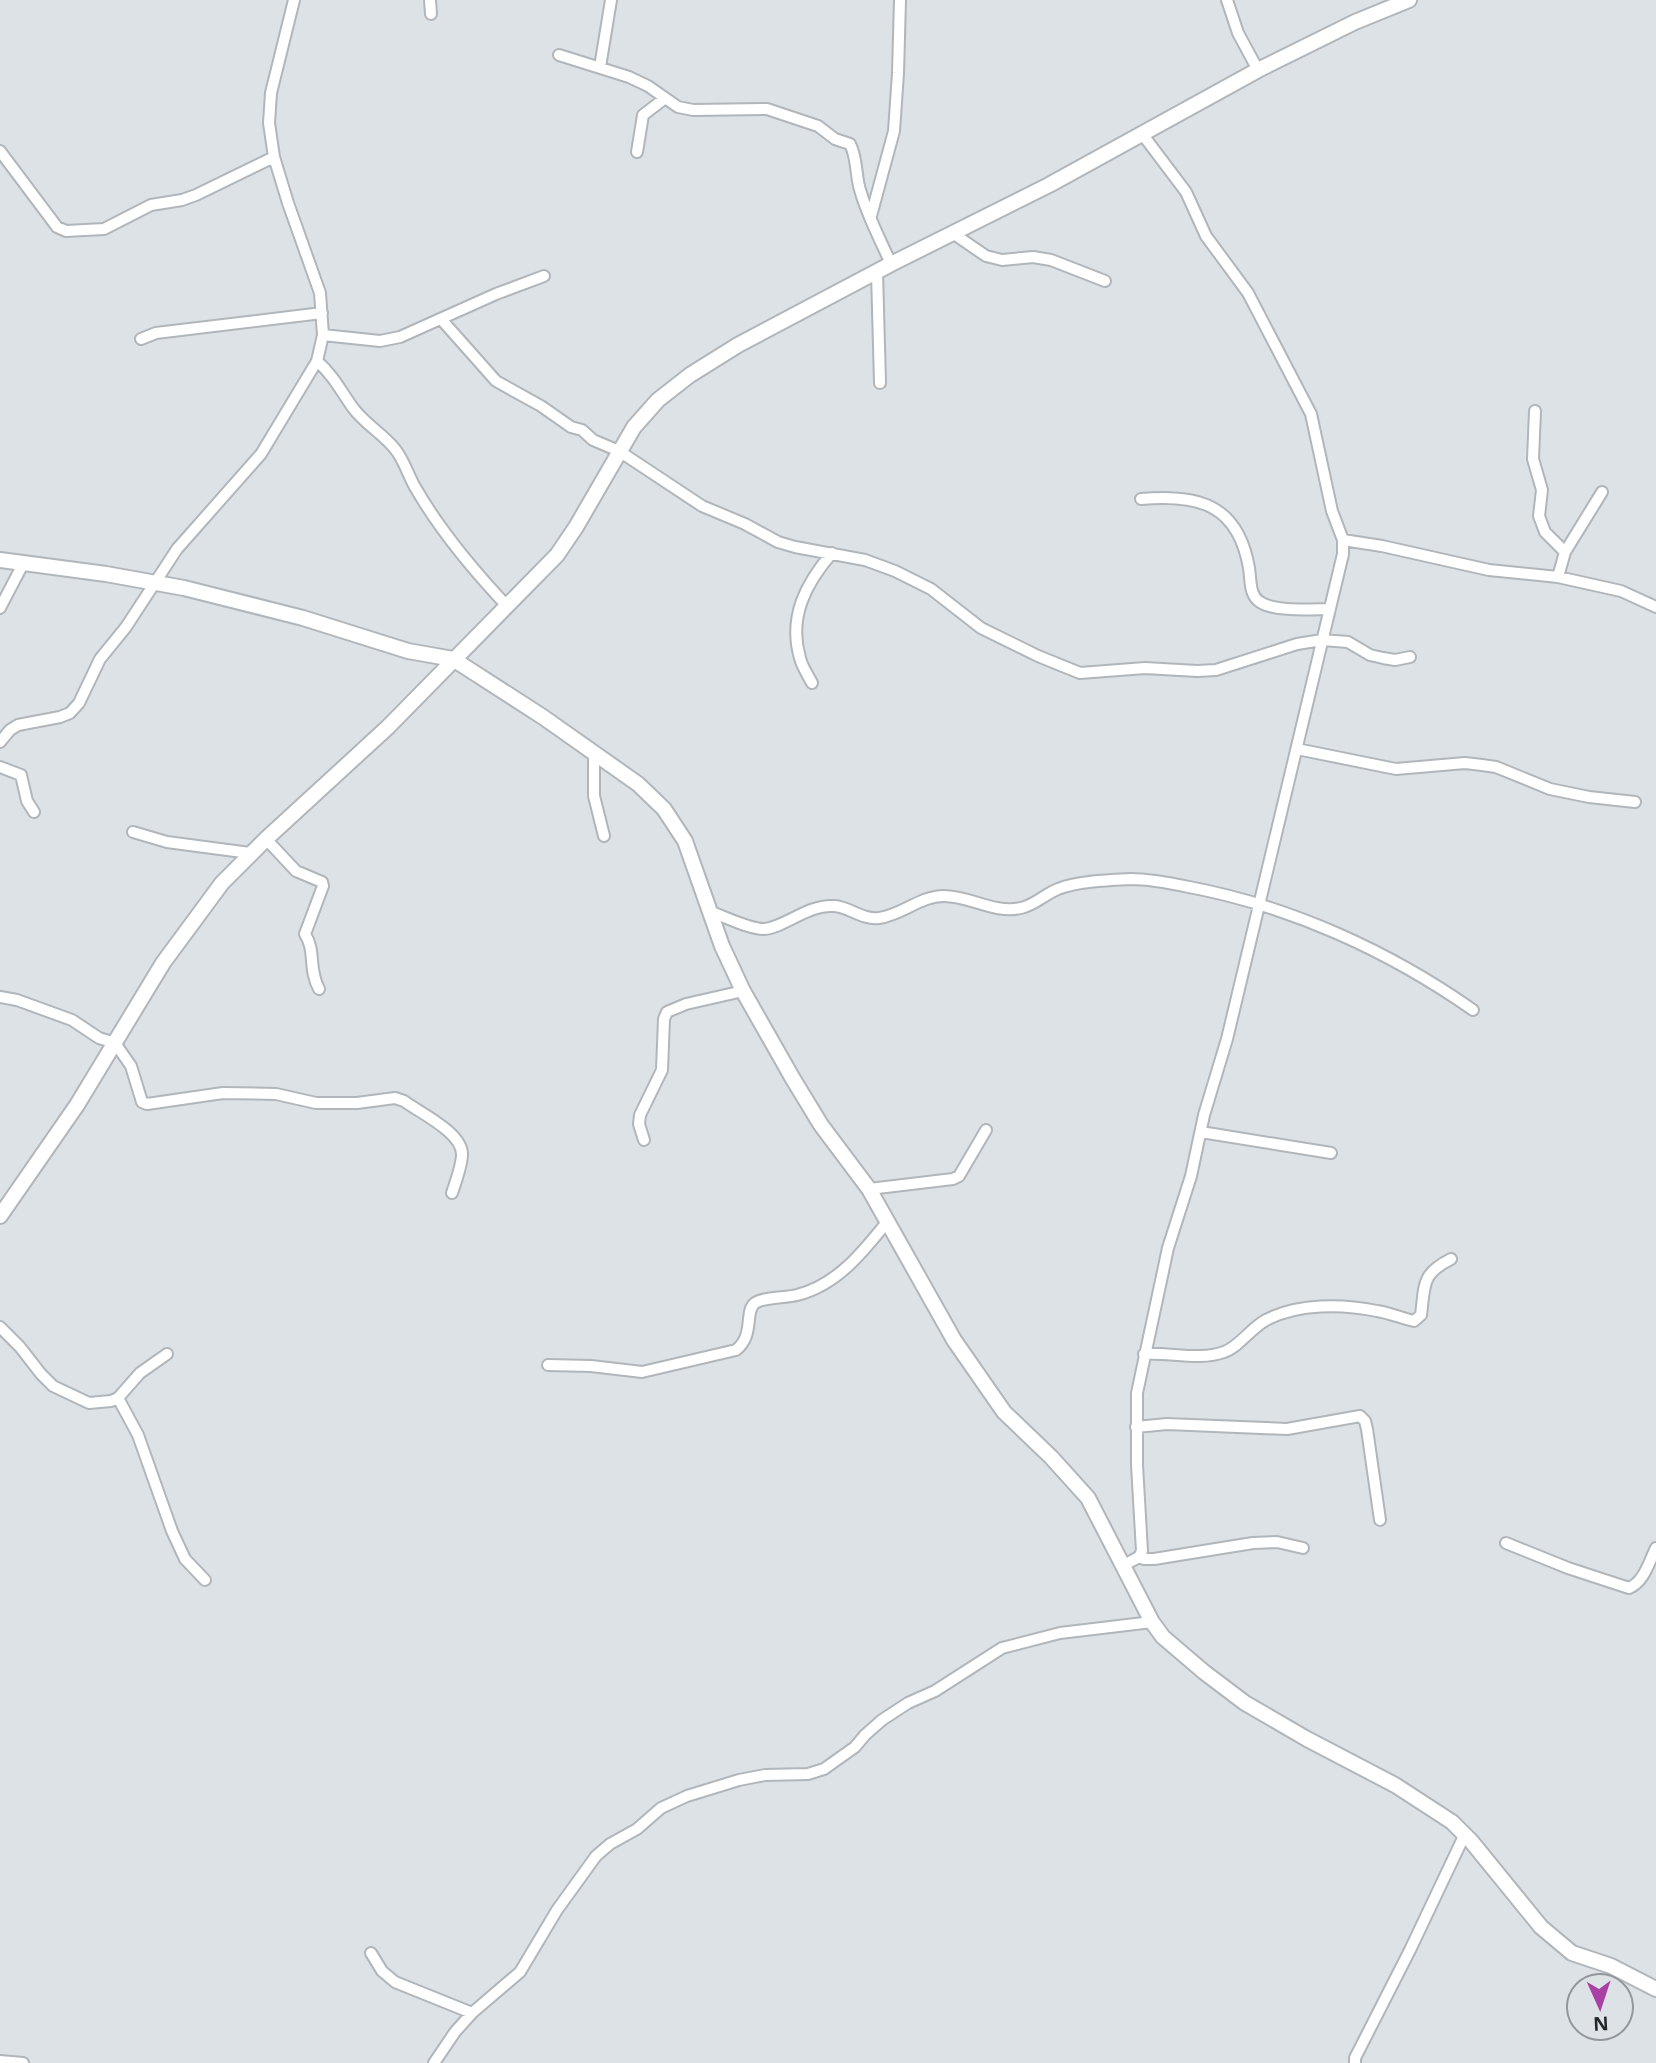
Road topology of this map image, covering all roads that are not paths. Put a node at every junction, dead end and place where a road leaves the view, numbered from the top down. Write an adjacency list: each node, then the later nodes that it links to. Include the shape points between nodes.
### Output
1 (294, 0): 15 (street, via 271,93)
2 (430, 0): 7 (street)
3 (611, 0): 9 (street)
4 (900, 0): 16 (street, via 894,131)
5 (1227, 0): 10 (street)
6 (1407, 0): 10 (street)
7 (431, 14)
8 (559, 55): 9 (street)
9 (600, 66): 11 (street, via 648,86)
10 (1258, 71): 12 (street)
11 (664, 99): 14 (street, via 643,116); 16 (street, via 693,110 767,109 818,126 850,145 861,195)
12 (1143, 135): 17 (street); 32 (street, via 1180,183 1206,236 1248,293 1311,414 1332,511)
13 (0, 151): 15 (street, via 57,227 66,231 104,229 151,205 189,198)
14 (637, 152)
15 (274, 157): 22 (street, via 320,293)
16 (871, 216): 18 (street)
17 (954, 234): 18 (street); 21 (street, via 986,256 1051,260)
18 (891, 264): 19 (street)
19 (877, 272): 27 (street); 29 (street, via 738,345 690,376 658,400)
20 (544, 276): 23 (street)
21 (1105, 282)
22 (322, 313): 24 (street); 25 (street, via 156,333)
23 (441, 319): 24 (street, via 380,341); 29 (street, via 496,382)
24 (323, 335): 26 (street)
25 (141, 339)
26 (317, 361): 38 (street, via 261,454 177,549); 39 (street, via 361,416 395,448 414,486 445,530)
27 (880, 383)
28 (1535, 411): 33 (street, via 1533,459 1542,490 1539,516 1545,532)
29 (619, 451): 34 (street, via 714,512 778,541); 39 (street, via 557,555)
30 (1602, 492): 33 (street)
31 (1141, 499): 42 (street, via 1185,497 1228,518 1244,546 1251,592 1266,606)
32 (1343, 540): 37 (street, via 1489,570); 42 (street)
33 (1565, 552): 37 (street)
34 (832, 554): 43 (street, via 905,575 981,628 1080,673 1144,668 1216,670 1297,643); 46 (street, via 813,575 799,608 800,660)
35 (0, 560): 36 (street)
36 (23, 564): 38 (street); 41 (street)
37 (1558, 577): 40 (street, via 1621,591)
38 (156, 582): 45 (street, via 238,600 408,651); 47 (street, via 100,659 70,713 18,725)
39 (508, 606): 45 (street)
40 (1656, 607)
41 (0, 608)
42 (1330, 609): 43 (street)
43 (1322, 640): 44 (street, via 1348,642 1383,658); 48 (street)
44 (1410, 657)
45 (453, 659): 49 (street); 55 (street, via 388,727)
46 (812, 683)
47 (0, 742)
48 (1297, 749): 51 (street, via 1396,769 1443,764 1496,767 1550,789); 57 (street)
49 (594, 754): 54 (street, via 594,796); 58 (street, via 638,784 664,809 685,841)
50 (0, 767): 52 (street, via 22,775)
51 (1635, 802)
52 (34, 812)
53 (132, 832): 56 (street, via 167,842)
54 (604, 836)
55 (266, 839): 56 (street); 59 (street, via 296,871 322,882 305,934 311,941 311,969)
56 (250, 853): 63 (street, via 163,963)
57 (1260, 905): 58 (street, via 1201,889 1134,879 1060,888 1018,909 942,896 878,918 833,906 817,908 765,929); 62 (street, via 1361,944); 65 (street)
58 (709, 911): 60 (street)
59 (319, 989)
60 (743, 990): 66 (street, via 667,1012 662,1070 640,1115); 68 (street, via 821,1125)
61 (0, 997): 63 (street, via 72,1020)
62 (1473, 1010)
63 (115, 1043): 69 (street, via 147,1104 223,1093 276,1094 316,1103 404,1101 460,1143 462,1157); 70 (street)
64 (986, 1130): 68 (street, via 959,1176)
65 (1201, 1132): 67 (street); 75 (street)
66 (644, 1140)
67 (1331, 1153)
68 (869, 1189): 71 (street)
69 (452, 1193)
70 (0, 1216)
71 (887, 1222): 76 (street, via 841,1273 800,1295 756,1302 745,1342 736,1350 642,1372); 84 (street, via 954,1340 1004,1412 1088,1498)
72 (1451, 1259): 75 (street, via 1427,1277 1421,1315 1413,1321 1379,1311 1325,1306 1269,1319 1227,1351 1214,1355)
73 (0, 1327): 77 (street, via 53,1386 89,1403)
74 (167, 1354): 77 (street, via 140,1373)
75 (1144, 1354): 78 (street)
76 (548, 1365)
77 (118, 1398): 85 (street, via 138,1435 172,1531 186,1559)
78 (1136, 1427): 79 (street, via 1299,1429 1360,1416 1367,1429); 83 (street, via 1143,1540)
79 (1380, 1520)
80 (1506, 1544): 82 (street, via 1629,1588 1642,1578)
81 (1303, 1548): 83 (street, via 1253,1543 1154,1559)
82 (1656, 1548)
83 (1139, 1557): 84 (street)
84 (1124, 1565): 86 (street)
85 (205, 1580)
86 (1152, 1622): 87 (street, via 1193,1664 1245,1703 1395,1785); 90 (street, via 1060,1633 1002,1648 881,1720 855,1747 824,1769 739,1780 661,1808 596,1856 520,1972)
87 (1465, 1835): 89 (street, via 1520,1903 1572,1953); 94 (street)
88 (371, 1953): 90 (street, via 395,1982)
89 (1656, 1989)
90 (472, 2013): 93 (street)
91 (0, 2062): 92 (street)
92 (23, 2063)
93 (434, 2063)
94 (1355, 2063)

